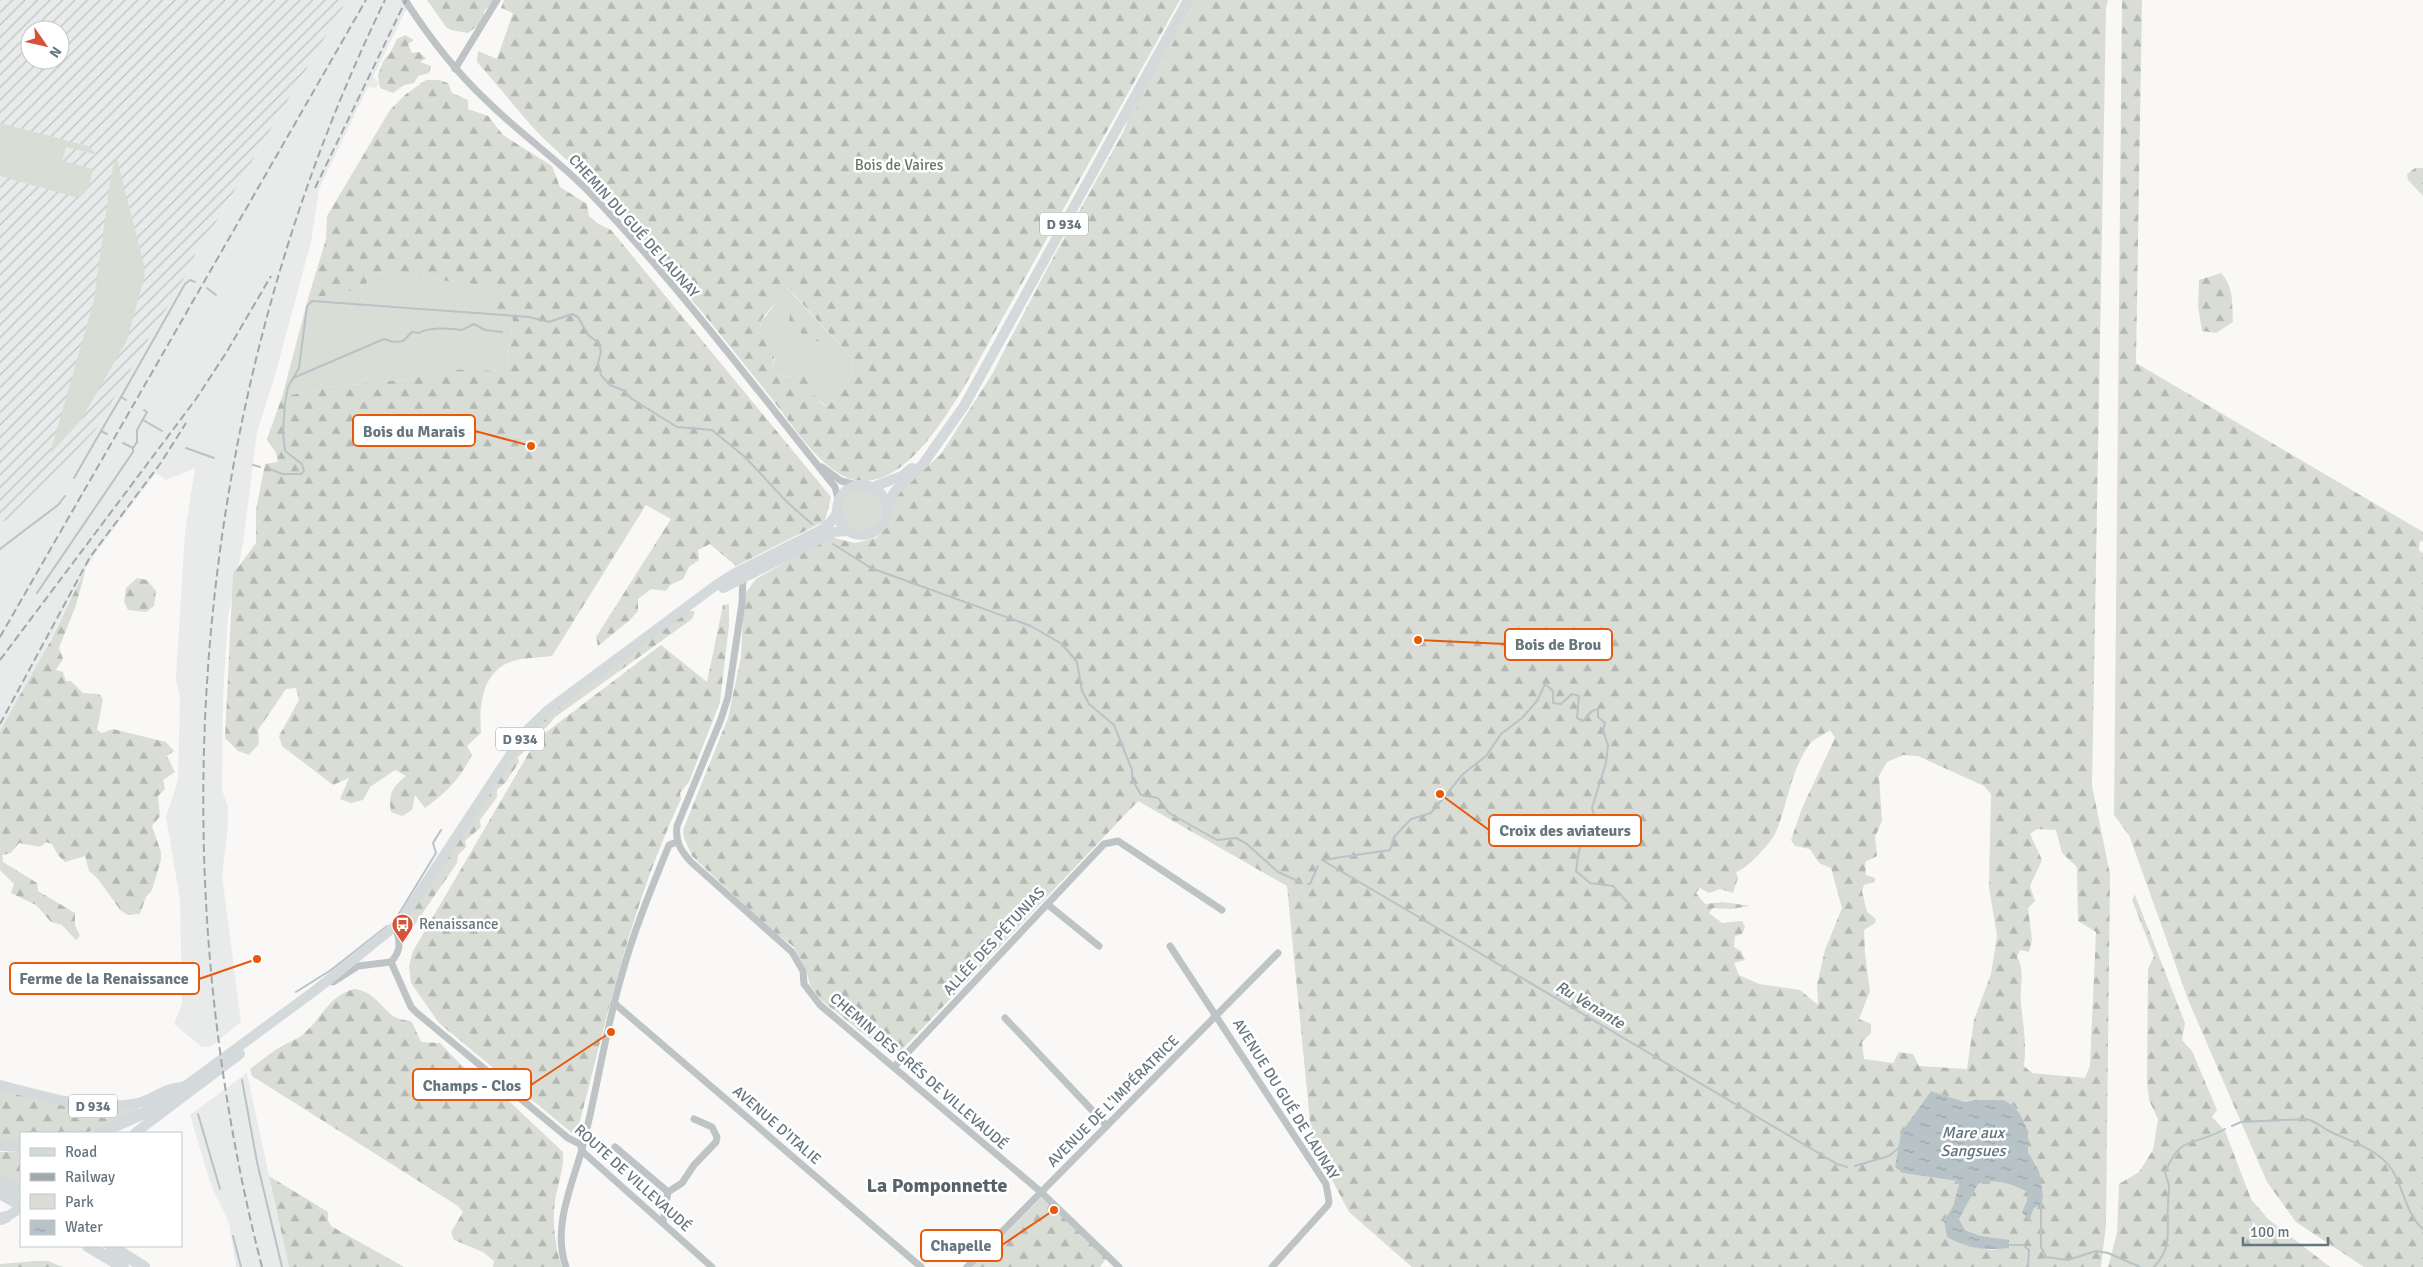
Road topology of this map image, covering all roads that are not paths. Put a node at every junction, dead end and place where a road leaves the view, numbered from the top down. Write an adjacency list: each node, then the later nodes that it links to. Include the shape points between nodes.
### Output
1 (497, 0): 4 (street)
2 (1188, 0): 5 (main road, D 934, via 964,406)
3 (407, 2): 4 (street, CHEMIN DU GUÉ DE LAUNAY)
4 (455, 69): 6 (street, CHEMIN DU GUÉ DE LAUNAY, via 594,198 692,310)
5 (937, 446): 8 (main road, D 934, via 902,476); 9 (main road, D 934)
6 (812, 459): 7 (street, CHEMIN DU GUÉ DE LAUNAY, via 841,481); 10 (street, CHEMIN DU GUÉ DE LAUNAY, via 835,487)
7 (857, 485): 8 (main road); 10 (main road, via 843,494)
8 (873, 487): 9 (main road)
9 (887, 504): 11 (main road, via 887,515 878,530 862,536)
10 (838, 507): 11 (main road, via 843,526); 12 (main road, D 934, via 830,523 821,530)
11 (848, 531): 13 (main road, D 934, via 834,532)
12 (778, 551): 13 (street, via 744,573); 14 (main road, D 934, via 737,572)
13 (742, 578): 14 (main road, D 934); 15 (street, via 742,602 728,698 677,826)
14 (698, 600): 18 (main road, D 934, via 548,710 526,730)
15 (677, 842): 24 (street, via 669,845 631,943); 27 (street, CHEMIN DES GRÉS DE VILLEVAUDÉ, via 691,862 792,952 803,971 804,984 820,1005)
16 (1047, 904): 17 (street, ALLÉE DES PÉTUNIAS, via 1104,844 1118,841); 19 (street); 27 (street, ALLÉE DES PÉTUNIAS)
17 (1222, 910)
18 (395, 927): 22 (street, via 400,944 397,956); 23 (main road, D 934); 29 (main road, D 934)
19 (1099, 946)
20 (1170, 946): 25 (street, AVENUE DU GUÉ DE LAUNAY)
21 (1278, 953): 25 (street, AVENUE DE L'IMPÉRATRICE)
22 (391, 962): 23 (street, via 358,966); 37 (street, ROUTE DE VILLEVAUDÉ, via 411,1007 417,1013 568,1138 580,1144)
23 (322, 989): 33 (main road, D 934)
24 (614, 1003): 37 (street); 54 (street, AVENUE D'ITALIE)
25 (1217, 1015): 31 (street, AVENUE DE L'IMPÉRATRICE); 49 (street, AVENUE DU GUÉ DE LAUNAY, via 1326,1184 1328,1205)
26 (1005, 1018): 31 (street)
27 (894, 1067): 41 (street, CHEMIN DES GRÉS DE VILLEVAUDÉ)
28 (0, 1085): 29 (main road, D 934, via 56,1100 99,1106 137,1104 175,1086)
29 (184, 1087): 32 (highway, via 144,1113)
30 (694, 1119): 40 (street, via 712,1127 716,1142 682,1183)
31 (1107, 1126): 41 (street, AVENUE DE L'IMPÉRATRICE)
32 (101, 1132)
33 (136, 1132)
34 (0, 1145): 35 (highway)
35 (20, 1146)
36 (616, 1147): 40 (street)
37 (582, 1149): 46 (street, ROUTE DE VILLEVAUDÉ); 52 (street, via 564,1206 563,1253)
38 (0, 1180): 39 (highway)
39 (20, 1190)
40 (668, 1192): 46 (street)
41 (1041, 1192): 55 (street, AVENUE DE L'IMPÉRATRICE); 56 (street, CHEMIN DES GRÉS DE VILLEVAUDÉ)
42 (0, 1193): 43 (highway)
43 (20, 1205)
44 (20, 1207): 45 (main road)
45 (2, 1219)
46 (663, 1222): 53 (street, ROUTE DE VILLEVAUDÉ)
47 (90, 1247): 50 (highway)
48 (113, 1247): 51 (highway)
49 (1274, 1266)
50 (123, 1267)
51 (144, 1267)
52 (566, 1267)
53 (712, 1267)
54 (921, 1267)
55 (967, 1267)
56 (1119, 1267)

